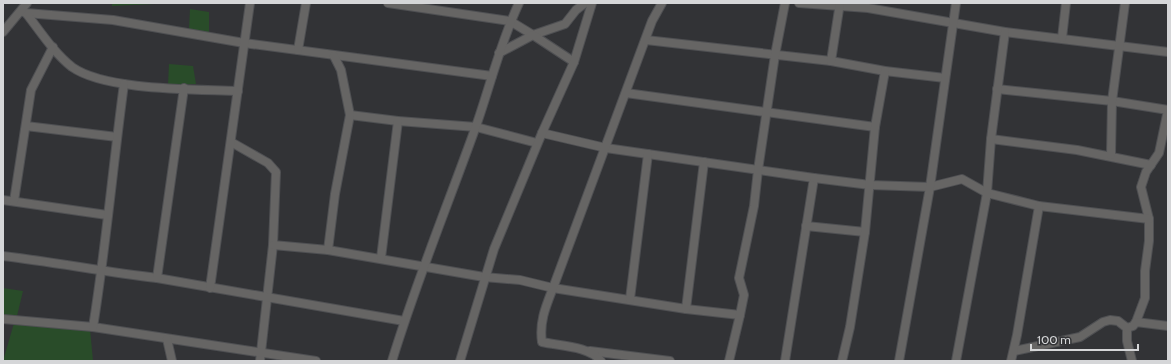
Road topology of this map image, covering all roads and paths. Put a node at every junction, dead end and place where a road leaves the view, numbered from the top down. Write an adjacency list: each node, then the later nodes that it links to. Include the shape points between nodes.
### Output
1 (27, 3): 15 (street)
2 (250, 3): 23 (street)
3 (306, 3): 26 (street)
4 (388, 3): 16 (street)
5 (519, 3): 16 (street)
6 (585, 3): 20 (street, via 565,24)
7 (592, 3): 32 (street)
8 (662, 3): 22 (street)
9 (785, 3): 29 (street)
10 (799, 3): 14 (street)
11 (956, 3): 17 (street)
12 (1066, 3): 21 (street)
13 (1125, 3): 24 (street)
14 (839, 5): 17 (street); 31 (street)
15 (24, 12): 18 (street); 23 (street, via 113,20); 25 (street)
16 (510, 21): 20 (street); 28 (street)
17 (952, 22): 19 (street); 35 (street)
18 (3, 32)
19 (1005, 32): 21 (street); 38 (street)
20 (533, 35): 28 (street); 32 (street)
21 (1062, 38): 24 (street)
22 (646, 40): 29 (street); 40 (street)
23 (244, 43): 26 (street); 39 (street)
24 (1119, 45): 27 (street); 41 (street)
25 (53, 47): 36 (street, via 71,66 81,72); 45 (street, via 31,90)
26 (298, 50): 30 (street)
27 (1168, 52)
28 (500, 53): 34 (street)
29 (775, 55): 31 (street); 42 (street)
30 (334, 56): 34 (street); 43 (street, via 341,70)
31 (831, 61): 33 (street)
32 (574, 62): 48 (street)
33 (885, 71): 35 (street); 47 (street)
34 (492, 76): 46 (street)
35 (945, 78): 61 (street)
36 (124, 84): 37 (street); 49 (street)
37 (184, 88): 39 (street); 77 (street)
38 (997, 89): 41 (street); 50 (street)
39 (238, 91): 51 (street)
40 (626, 93): 42 (street); 53 (street)
41 (1112, 101): 55 (street); 57 (street, via 1168,110 1159,153)
42 (767, 112): 47 (street); 58 (street)
43 (350, 115): 44 (street); 71 (street, via 335,194)
44 (398, 121): 46 (street); 73 (street)
45 (26, 126): 49 (street); 64 (street)
46 (476, 127): 52 (street); 74 (street)
47 (875, 127): 60 (street)
48 (542, 133): 52 (street); 53 (street)
49 (117, 137): 66 (street)
50 (991, 139): 55 (street); 62 (street)
51 (231, 142): 70 (street, via 268,163 276,172); 78 (street)
52 (538, 143): 76 (street)
53 (606, 148): 54 (street); 79 (street)
54 (648, 154): 56 (street); 81 (street)
55 (1111, 155): 57 (street)
56 (704, 162): 58 (street); 82 (street)
57 (1151, 165): 67 (street, via 1141,187)
58 (758, 170): 59 (street); 83 (street, via 754,206 739,278 744,295)
59 (814, 178): 60 (street); 68 (street)
60 (870, 185): 61 (street); 69 (street)
61 (930, 187): 62 (street, via 962,179); 104 (street)
62 (987, 193): 65 (street); 105 (street)
63 (3, 200): 64 (street)
64 (14, 201): 66 (street)
65 (1039, 206): 67 (street); 92 (street)
66 (107, 215): 75 (street)
67 (1149, 219): 86 (street, via 1145,298)
68 (806, 226): 69 (street); 102 (street)
69 (865, 232): 103 (street)
70 (273, 245): 71 (street); 80 (street)
71 (328, 250): 73 (street)
72 (3, 256): 75 (street)
73 (381, 258): 74 (street)
74 (423, 266): 76 (street); 85 (street)
75 (102, 270): 77 (street); 88 (street)
76 (484, 277): 79 (street, via 520,280); 98 (street)
77 (157, 278): 78 (street)
78 (210, 288): 80 (street)
79 (553, 288): 81 (street); 91 (street, via 540,329 542,342)
80 (266, 298): 85 (street); 93 (street)
81 (630, 299): 82 (street)
82 (686, 309): 83 (street)
83 (740, 315): 101 (street)
84 (3, 318): 88 (street)
85 (404, 321): 97 (street)
86 (1136, 322): 87 (street); 89 (street)
87 (1168, 326)
88 (93, 327): 90 (street)
89 (1127, 328): 92 (street, via 1118,321 1110,320 1080,337); 107 (street)
90 (167, 339): 93 (street); 94 (street)
91 (583, 350): 99 (street); 100 (street)
92 (1014, 351): 106 (street)
93 (262, 352): 95 (street); 96 (street)
94 (172, 361)
95 (260, 361)
96 (316, 361)
97 (392, 361)
98 (460, 361)
99 (602, 361)
100 (670, 361)
101 (729, 361)
102 (785, 361)
103 (842, 361)
104 (900, 361)
105 (956, 361)
106 (1011, 361)
107 (1132, 361)

